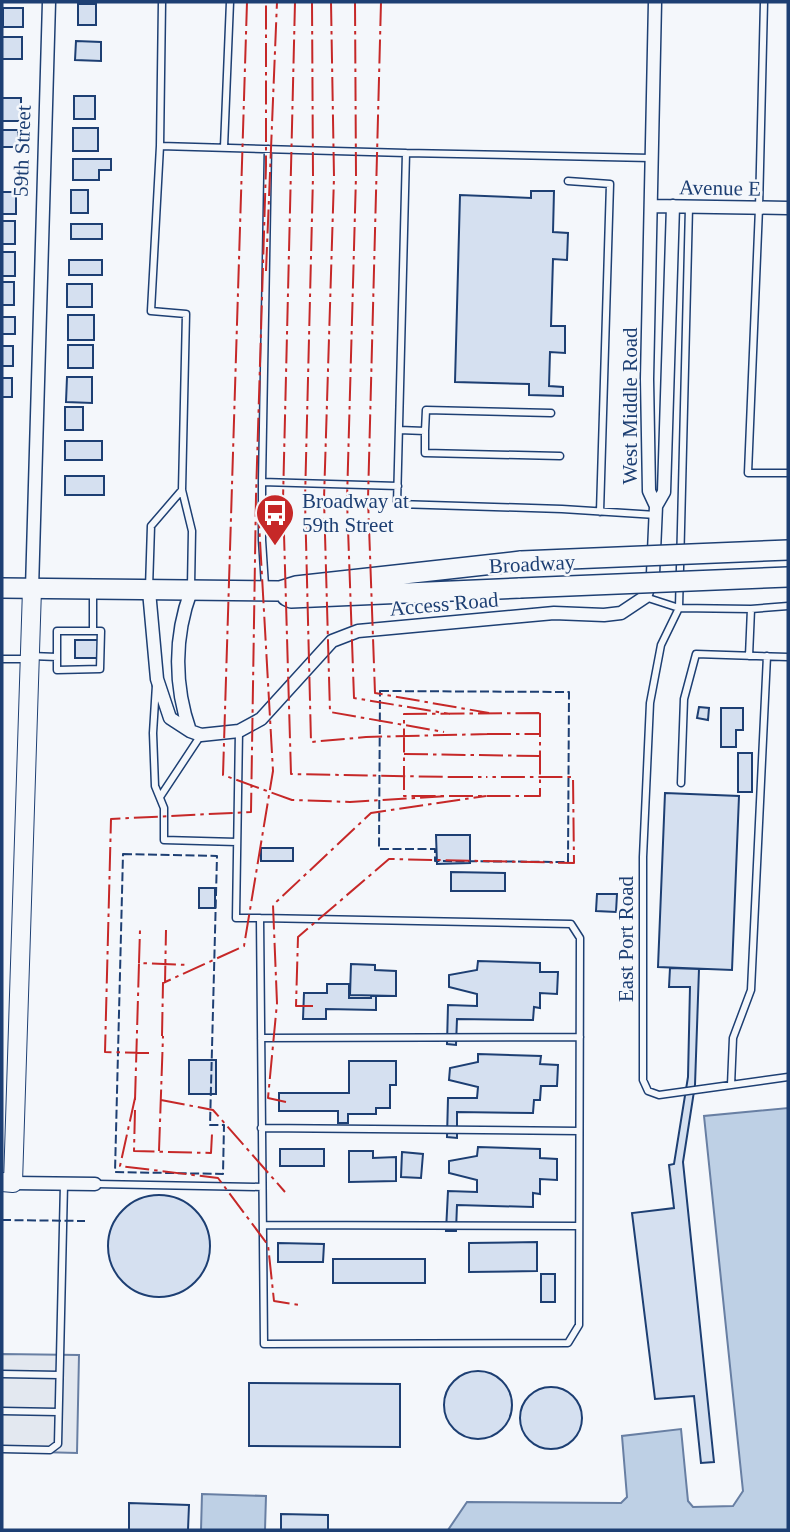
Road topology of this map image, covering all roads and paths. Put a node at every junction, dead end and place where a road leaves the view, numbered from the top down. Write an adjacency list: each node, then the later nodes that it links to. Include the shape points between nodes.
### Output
1 (49, 2): 30 (street, 59th Street)
2 (162, 2): 6 (lane)
3 (230, 2): 7 (lane)
4 (654, 2): 10 (street, West Middle Road)
5 (764, 2): 15 (lane)
6 (160, 146): 7 (lane); 24 (lane, via 151,311 187,314)
7 (224, 147): 8 (lane)
8 (268, 149): 9 (lane); 22 (lane)
9 (406, 153): 10 (lane); 18 (lane)
10 (652, 158): 12 (street, West Middle Road)
11 (568, 181): 26 (lane, via 610,184)
12 (651, 206): 13 (street, Avenue E); 25 (street, West Middle Road, via 647,379 649,491)
13 (673, 206): 14 (street, Avenue E); 25 (street, West Middle Road, via 664,492)
14 (689, 206): 15 (street, Avenue E); 37 (lane)
15 (760, 208): 16 (street, Avenue E); 21 (lane, via 748,472)
16 (788, 208)
17 (551, 413): 19 (lane, via 426,410)
18 (399, 430): 19 (lane); 23 (lane)
19 (425, 431): 20 (lane, via 425,453)
20 (560, 456)
21 (788, 472)
22 (262, 482): 23 (lane); 34 (lane, via 262,540)
23 (398, 485): 26 (lane, via 397,504)
24 (182, 490): 32 (lane, via 151,526); 33 (lane, via 192,531)
25 (656, 511): 26 (lane); 35 (street, via 653,574)
26 (600, 512)
27 (788, 550): 34 (main road, Broadway, bridge, via 521,561)
28 (788, 577): 34 (main road, Broadway, bridge, via 291,598)
29 (2, 588): 30 (main road, Broadway)
30 (32, 589): 31 (main road, Broadway); 44 (street, 59th Street)
31 (93, 590): 32 (main road, Broadway); 39 (lane)
32 (149, 591): 33 (main road, Broadway); 46 (street)
33 (191, 591): 34 (main road, Broadway); 48 (street, via 182,613 178,657 183,712)
34 (273, 591)
35 (645, 597): 37 (lane); 47 (street, Access Road, via 621,613 554,613 358,631 332,640 261,719)
36 (788, 607): 38 (lane)
37 (679, 608): 38 (lane); 56 (lane, East Port Road, via 661,645 650,703 643,857 643,1080 648,1091 659,1095)
38 (751, 609): 40 (lane)
39 (93, 631): 42 (lane, via 57,631); 42 (lane, via 101,631 100,669 57,670)
40 (749, 656): 41 (lane); 49 (lane, via 696,654 684,699)
41 (767, 656): 43 (lane); 56 (lane, via 751,990 733,1038)
42 (57, 657): 44 (lane)
43 (788, 657)
44 (30, 658): 45 (lane); 59 (street, 59th Street)
45 (2, 659)
46 (157, 679): 48 (street, via 170,718); 50 (lane, via 153,733 155,786)
47 (239, 731): 48 (street, Access Road); 51 (lane)
48 (196, 733): 50 (lane)
49 (681, 783)
50 (160, 797): 51 (lane, via 164,840)
51 (237, 842): 52 (lane, via 236,918)
52 (260, 918): 53 (lane, via 571,924 580,938); 54 (lane)
53 (580, 1037): 54 (lane); 58 (lane)
54 (261, 1038): 57 (lane)
55 (788, 1077): 56 (lane, East Port Road)
56 (731, 1085)
57 (261, 1129): 58 (lane); 62 (lane)
58 (579, 1131): 64 (lane)
59 (8, 1183): 60 (street)
60 (64, 1184): 61 (street); 66 (lane)
61 (95, 1184): 62 (lane)
62 (262, 1187): 63 (lane)
63 (262, 1225): 64 (lane); 64 (lane, via 264,1344 568,1343 579,1325)
64 (579, 1226)
65 (2, 1374): 66 (lane)
66 (60, 1375): 68 (lane)
67 (2, 1411): 68 (lane)
68 (58, 1412): 69 (lane, via 58,1444 50,1450)
69 (2, 1449)

